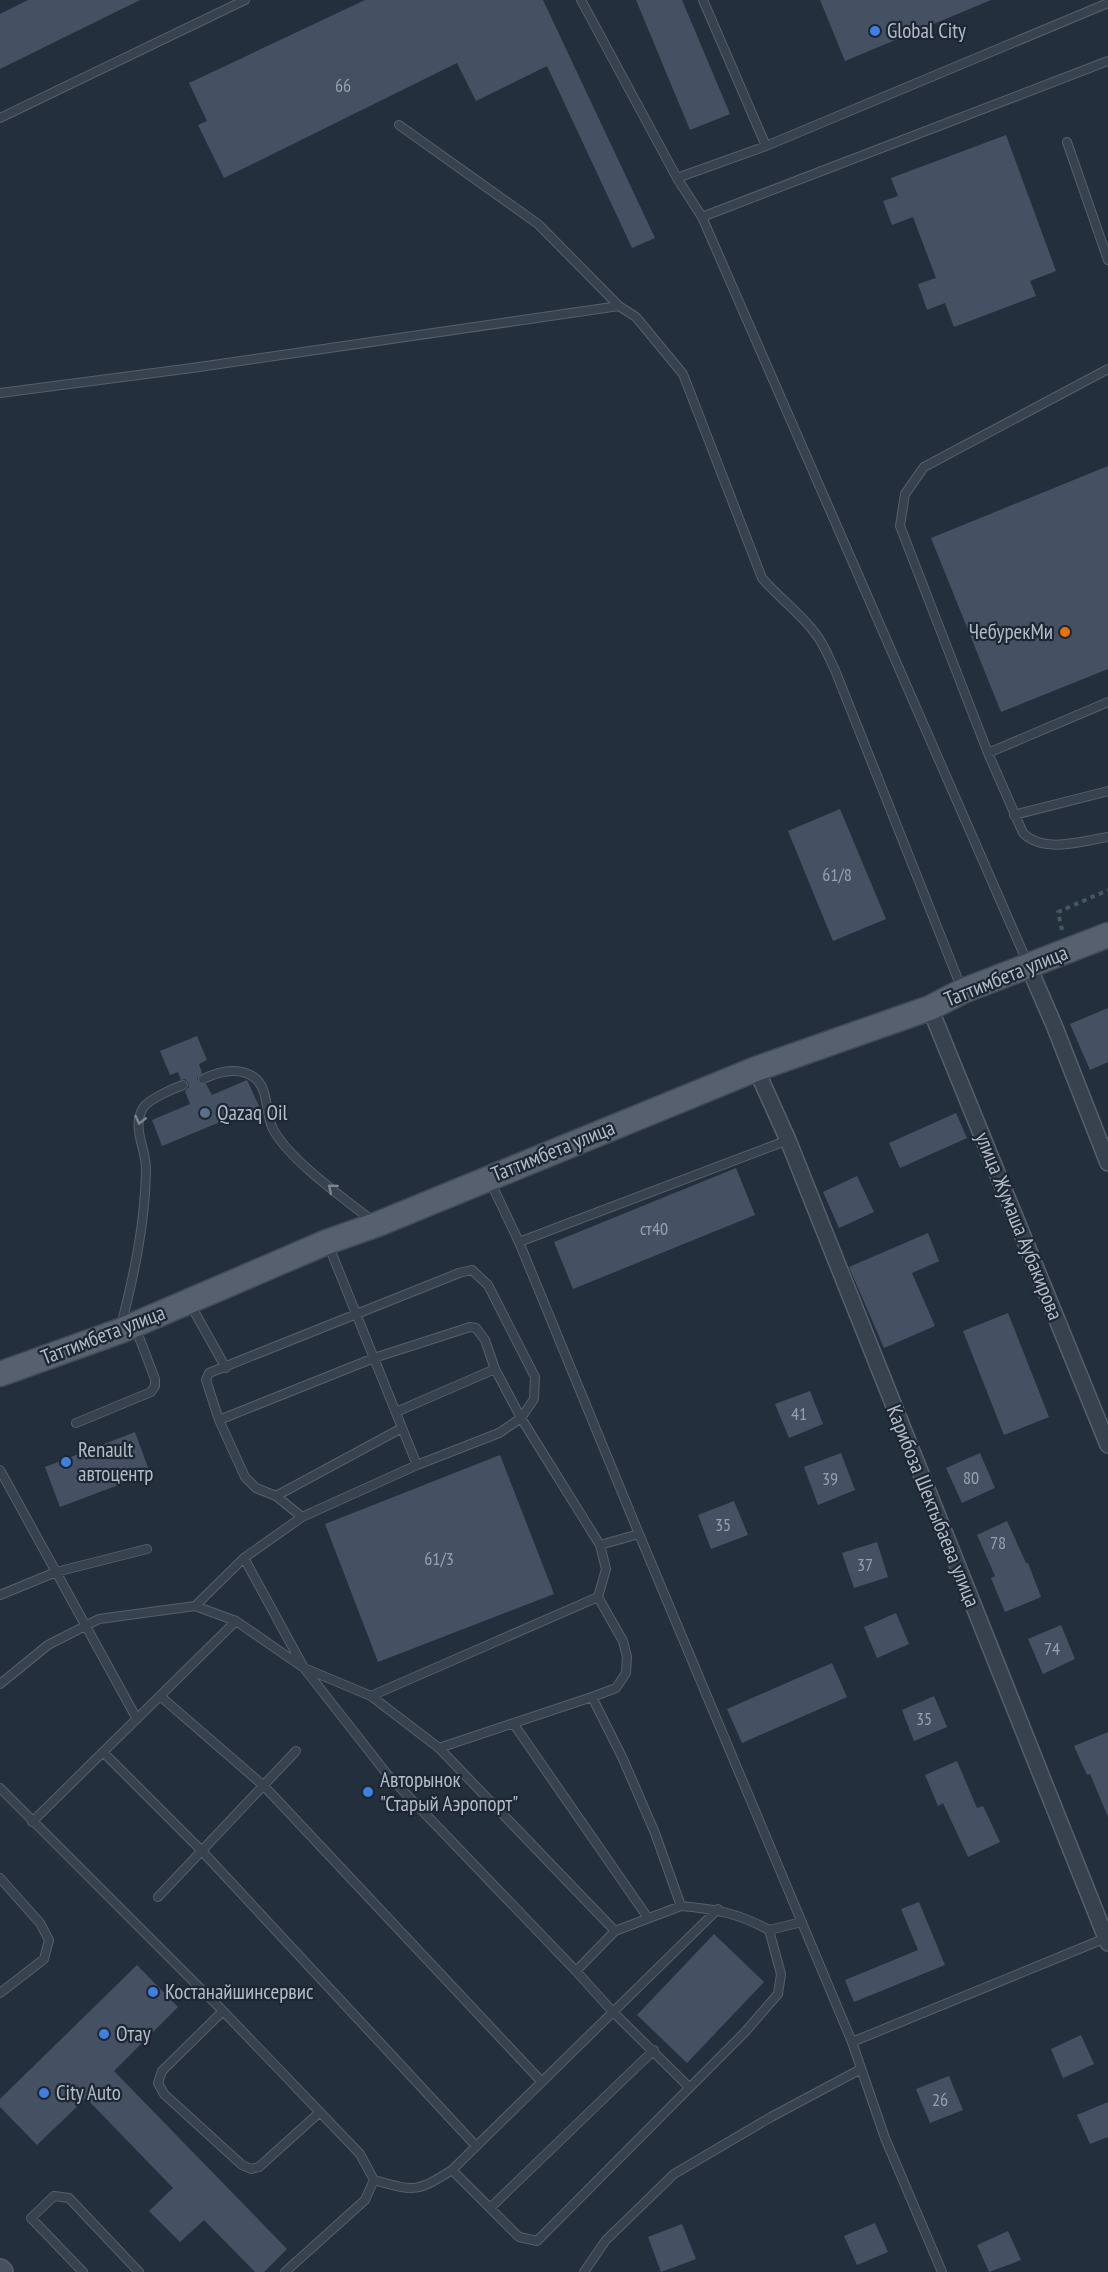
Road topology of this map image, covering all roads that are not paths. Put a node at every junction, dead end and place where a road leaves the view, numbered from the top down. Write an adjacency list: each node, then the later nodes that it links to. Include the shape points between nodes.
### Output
1 (245, 0): 6 (lane)
2 (581, 0): 10 (lane)
3 (703, 0): 9 (lane)
4 (1108, 3): 9 (lane)
5 (1108, 61): 11 (lane)
6 (0, 118)
7 (399, 125): 13 (lane, via 538,224)
8 (1067, 142): 12 (lane)
9 (766, 146): 10 (lane)
10 (677, 178): 11 (lane)
11 (702, 217): 22 (lane)
12 (1108, 260)
13 (619, 306): 15 (lane); 23 (lane, via 636,317 682,374 762,578 817,635 835,670)
14 (1108, 369): 17 (lane, via 924,467 905,494 900,526)
15 (0, 393)
16 (1108, 702): 17 (lane)
17 (988, 753): 19 (lane)
18 (1108, 791): 19 (lane)
19 (1014, 815): 20 (lane, via 1023,833 1039,843 1053,845)
20 (1108, 837)
21 (1108, 935): 22 (main road, Таттимбета улица)
22 (1028, 965): 23 (main road, Таттимбета улица); 29 (street)
23 (963, 991): 24 (main road, Таттимбета улица)
24 (930, 1008): 25 (main road, Таттимбета улица); 46 (street, улица Жумаша Аубакирова)
25 (756, 1069): 28 (street, Карибоза Шектыбаева улица); 30 (main road, Таттимбета улица)
26 (203, 1079): 31 (lane, one-way to 26, via 289,1152 272,1128 261,1084 254,1077 235,1069)
27 (183, 1085): 36 (lane, one-way to 36, via 144,1107 137,1126 146,1167 145,1203)
28 (788, 1140): 33 (lane); 83 (street, Карибоза Шектыбаева улица)
29 (1108, 1163)
30 (489, 1177): 31 (main road, Таттимбета улица); 33 (lane)
31 (378, 1224): 32 (main road, Таттимбета улица)
32 (327, 1242): 34 (main road, Таттимбета улица); 35 (lane)
33 (519, 1242): 51 (lane)
34 (189, 1301): 36 (main road, Таттимбета улица); 38 (lane)
35 (356, 1313): 37 (lane); 38 (lane); 42 (lane, via 472,1270 488,1285 535,1377 534,1399)
36 (127, 1327): 40 (main road, Таттимбета улица); 44 (lane, via 155,1379 155,1386 151,1392)
37 (374, 1358): 39 (lane, via 470,1327 476,1328 485,1340); 41 (lane); 43 (lane)
38 (226, 1368): 43 (lane, via 209,1374 206,1380)
39 (495, 1369): 41 (lane); 42 (lane)
40 (0, 1374)
41 (396, 1412): 45 (lane)
42 (521, 1418): 47 (lane, via 499,1433); 52 (lane)
43 (219, 1420): 49 (lane, via 245,1477 256,1488)
44 (76, 1423)
45 (402, 1428): 47 (lane); 49 (lane)
46 (1108, 1445)
47 (417, 1465): 50 (lane)
48 (0, 1470): 55 (lane)
49 (276, 1496): 50 (lane)
50 (302, 1517): 54 (lane)
51 (639, 1534): 52 (lane); 80 (lane)
52 (600, 1545): 57 (lane, via 606,1569)
53 (147, 1550): 55 (lane)
54 (244, 1558): 58 (lane); 61 (lane)
55 (56, 1572): 56 (lane); 60 (lane)
56 (0, 1595)
57 (598, 1597): 64 (lane); 65 (lane, via 623,1641 627,1658 626,1673 616,1688)
58 (195, 1606): 59 (lane); 60 (lane, via 99,1618)
59 (236, 1621): 61 (lane); 63 (lane)
60 (84, 1625): 62 (lane, via 48,1645); 66 (lane)
61 (304, 1668): 64 (lane); 84 (lane, via 387,1774)
62 (0, 1684)
63 (160, 1696): 66 (lane); 71 (lane)
64 (371, 1696): 68 (lane)
65 (592, 1697): 67 (lane); 77 (lane, via 655,1833)
66 (137, 1719): 70 (lane)
67 (513, 1723): 68 (lane); 79 (lane)
68 (439, 1748): 82 (lane)
69 (296, 1751): 71 (lane)
70 (103, 1752): 73 (lane); 74 (lane)
71 (264, 1786): 74 (lane); 91 (lane)
72 (0, 1788): 73 (lane)
73 (32, 1822): 86 (lane)
74 (201, 1850): 76 (lane); 94 (lane)
75 (0, 1878): 85 (lane, via 40,1923 49,1940 44,1959)
76 (158, 1897)
77 (681, 1906): 78 (lane); 79 (lane)
78 (718, 1910): 81 (lane, via 747,1918); 87 (lane)
79 (648, 1918): 82 (lane)
80 (802, 1922): 81 (lane); 88 (lane)
81 (769, 1930): 92 (lane, via 781,1974 778,1994 746,2032)
82 (615, 1931): 84 (lane)
83 (1107, 1939): 88 (lane)
84 (576, 1971): 87 (lane)
85 (0, 1993)
86 (223, 2011): 93 (lane); 93 (lane, via 162,2071 158,2083 164,2094 250,2169 259,2167)
87 (613, 2012): 89 (lane); 91 (lane)
88 (852, 2042): 90 (lane)
89 (654, 2050): 92 (lane); 97 (lane)
90 (861, 2069): 101 (lane, via 674,2174 606,2240); 102 (lane, via 885,2138)
91 (542, 2081): 94 (lane)
92 (689, 2087): 97 (lane, via 537,2241 519,2238)
93 (320, 2112): 96 (lane, via 360,2154)
94 (476, 2146): 95 (lane)
95 (452, 2170): 96 (lane, via 414,2190); 97 (lane)
96 (374, 2180): 100 (lane, via 365,2200)
97 (490, 2208)
98 (83, 2272): 99 (lane, via 31,2218 54,2196 69,2198)
99 (139, 2272)
100 (285, 2272)
101 (584, 2272)
102 (942, 2272)

